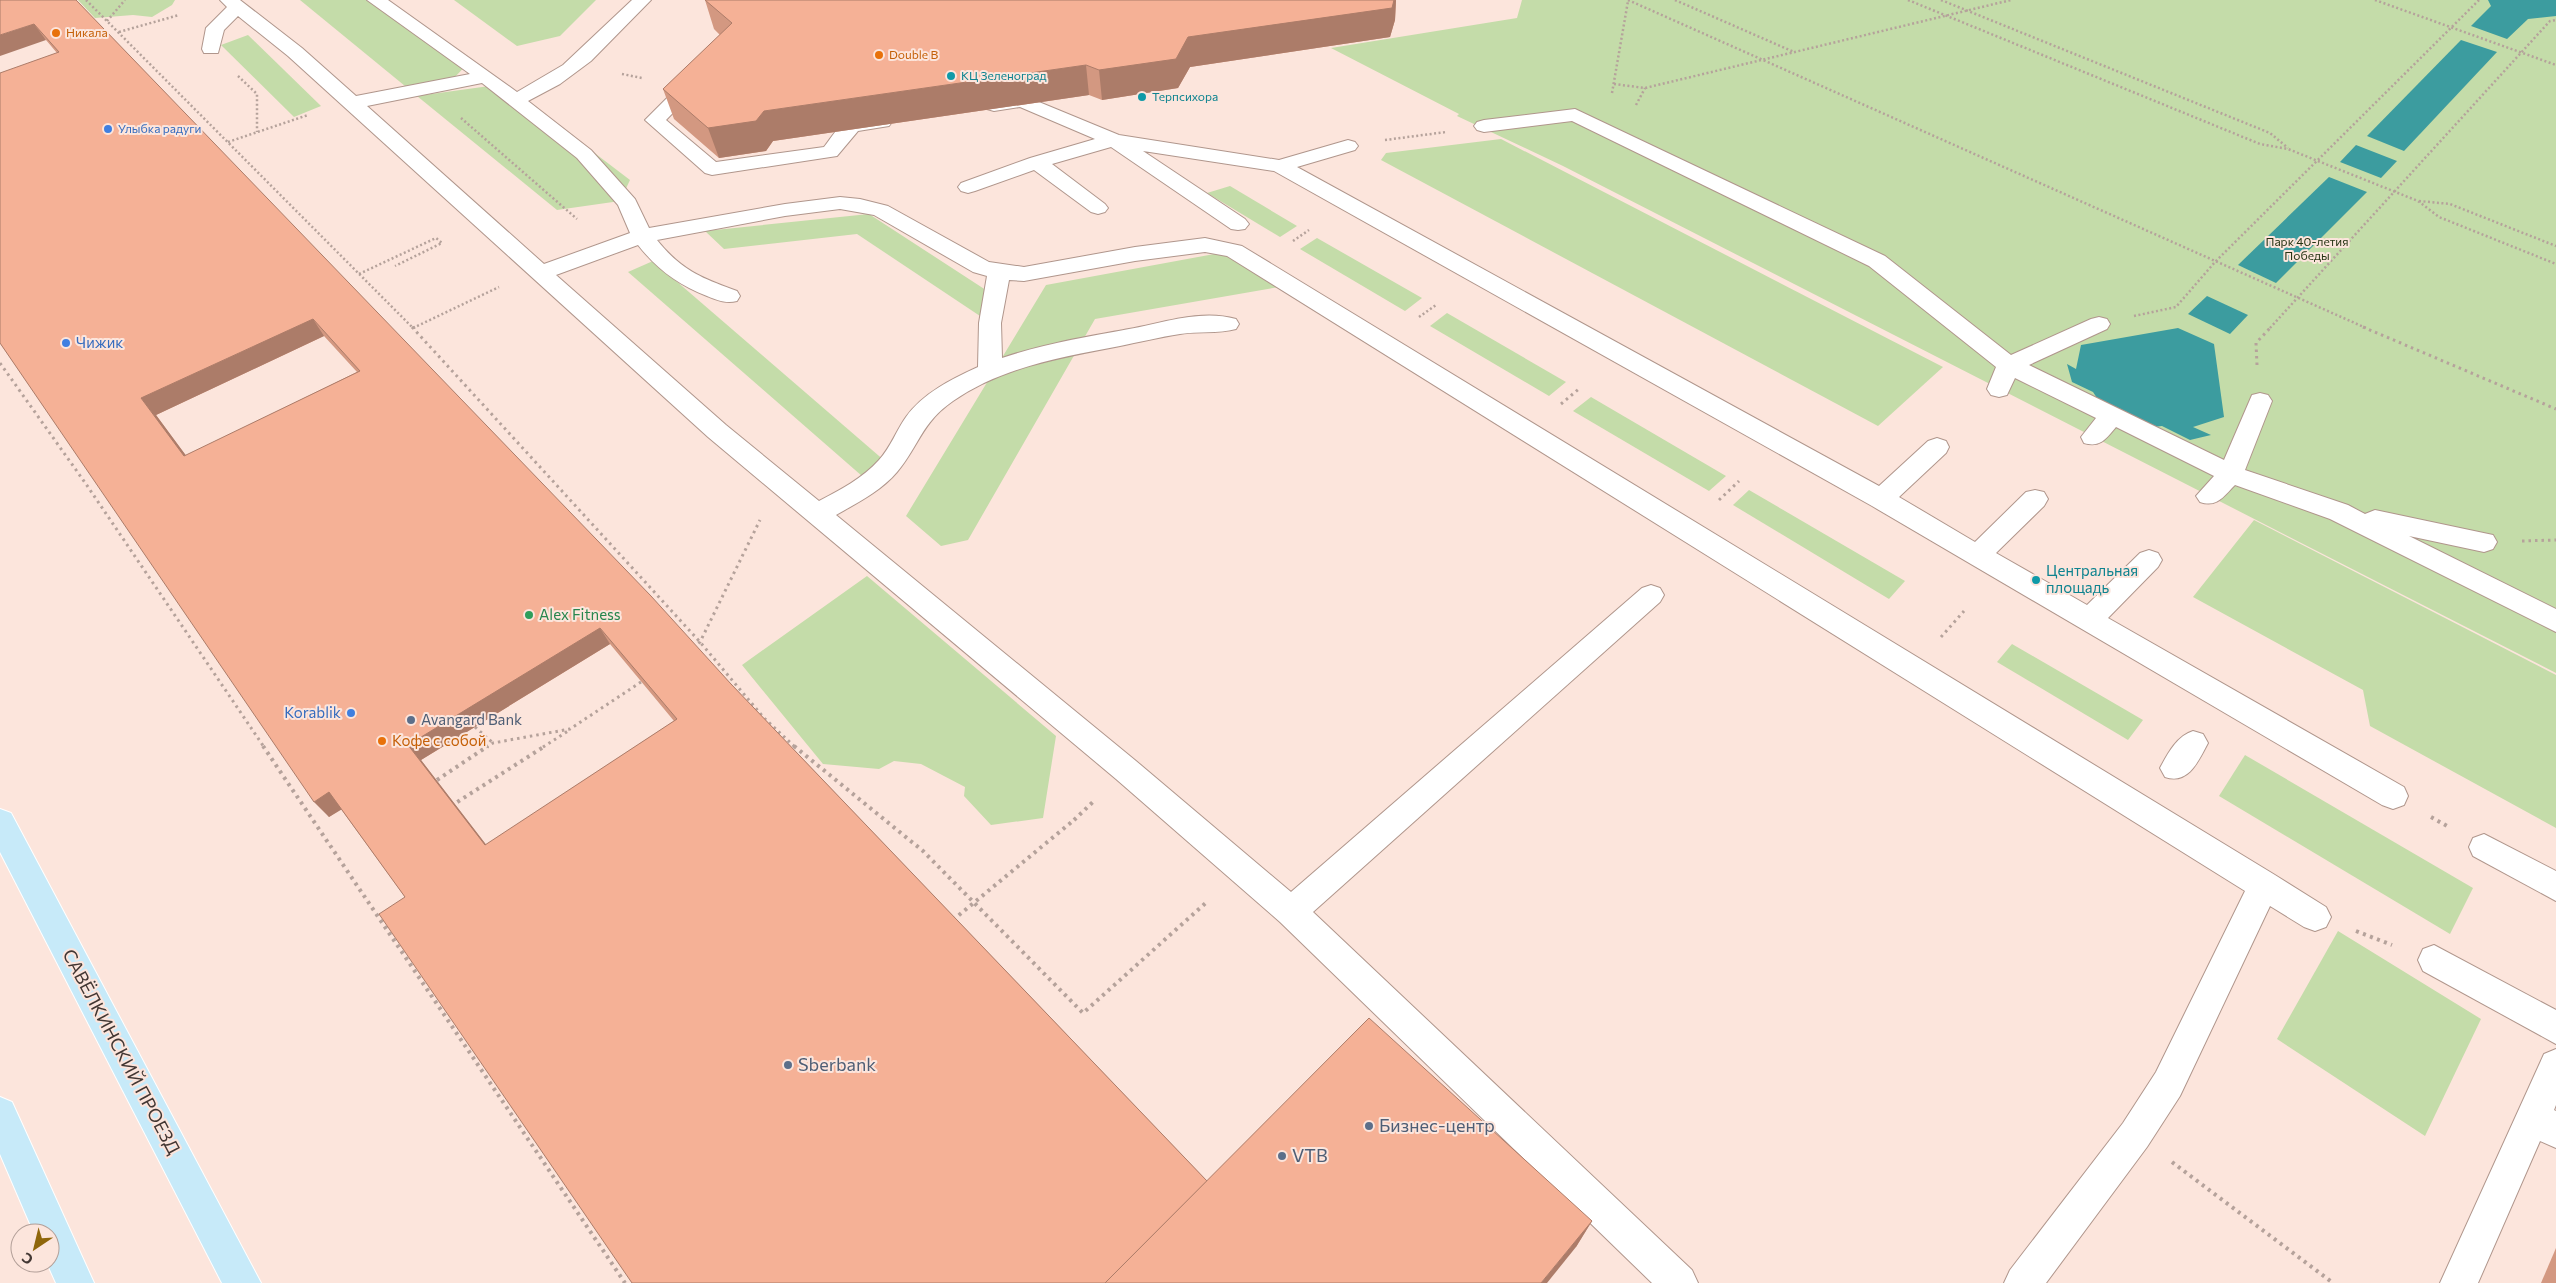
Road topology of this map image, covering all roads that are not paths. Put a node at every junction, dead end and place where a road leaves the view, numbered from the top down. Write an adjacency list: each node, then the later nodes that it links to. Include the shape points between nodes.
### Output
1 (376, 0): 6 (street)
2 (642, 0): 7 (street, via 576,66 555,81)
3 (234, 3): 4 (street, via 215,28); 8 (street)
4 (211, 49)
5 (709, 67): 10 (street, via 682,86 655,120 675,145 712,169 782,164 830,152 852,126)
6 (486, 77): 7 (street); 8 (street)
7 (516, 99): 21 (street, via 584,154 605,176 628,203)
8 (352, 103): 23 (street)
9 (975, 108): 14 (street, via 1022,101)
10 (899, 119)
11 (1606, 121): 12 (street); 13 (street, via 1575,115); 27 (street, via 1877,261)
12 (1626, 121)
13 (1484, 126)
14 (1114, 140): 16 (street); 17 (street); 20 (street)
15 (1348, 146): 17 (street)
16 (1038, 162): 18 (street); 19 (street)
17 (1280, 166): 36 (street)
18 (968, 187)
19 (1098, 208)
20 (1238, 224)
21 (642, 236): 22 (street, via 785,210 840,203 860,204 881,210 981,267); 23 (street); 24 (street, via 660,258 691,282)
22 (999, 272): 28 (street, via 990,323); 51 (street, via 1024,274 1205,245 1234,251)
23 (540, 273): 39 (street, via 717,432)
24 (729, 296)
25 (1228, 324): 28 (street, via 1204,322 1111,340 1048,353)
26 (2099, 324): 27 (street)
27 (2009, 365): 29 (street); 31 (street)
28 (990, 371): 39 (street, via 952,389 921,414 881,475)
29 (1999, 389)
30 (2260, 401): 34 (street)
31 (2111, 417): 32 (street); 34 (street)
32 (2093, 437)
33 (1937, 447): 36 (street)
34 (2231, 474): 35 (street); 38 (street)
35 (2209, 496)
36 (1881, 499): 41 (street)
37 (2035, 499): 41 (street)
38 (2339, 512): 40 (street); 45 (street)
39 (818, 513): 53 (street)
40 (2484, 542)
41 (1978, 555): 44 (street)
42 (2149, 560): 44 (street)
43 (1651, 596): 53 (street)
44 (2090, 619): 48 (street)
45 (2556, 621)
46 (2193, 743): 47 (street)
47 (2175, 768)
48 (2393, 796)
49 (0, 822): 61 (main road, САВЁЛКИНСКИЙ ПРОЕЗД)
50 (2484, 847): 52 (street)
51 (2264, 885): 54 (street); 63 (street, via 2168,1084 2135,1135)
52 (2556, 887)
53 (1291, 912): 62 (street)
54 (2316, 916)
55 (2434, 960): 56 (street)
56 (2556, 1028)
57 (2554, 1070): 59 (street)
58 (0, 1114): 60 (main road)
59 (2545, 1124): 64 (street)
60 (74, 1283)
61 (242, 1283)
62 (1679, 1283)
63 (2024, 1283)
64 (2460, 1283)

